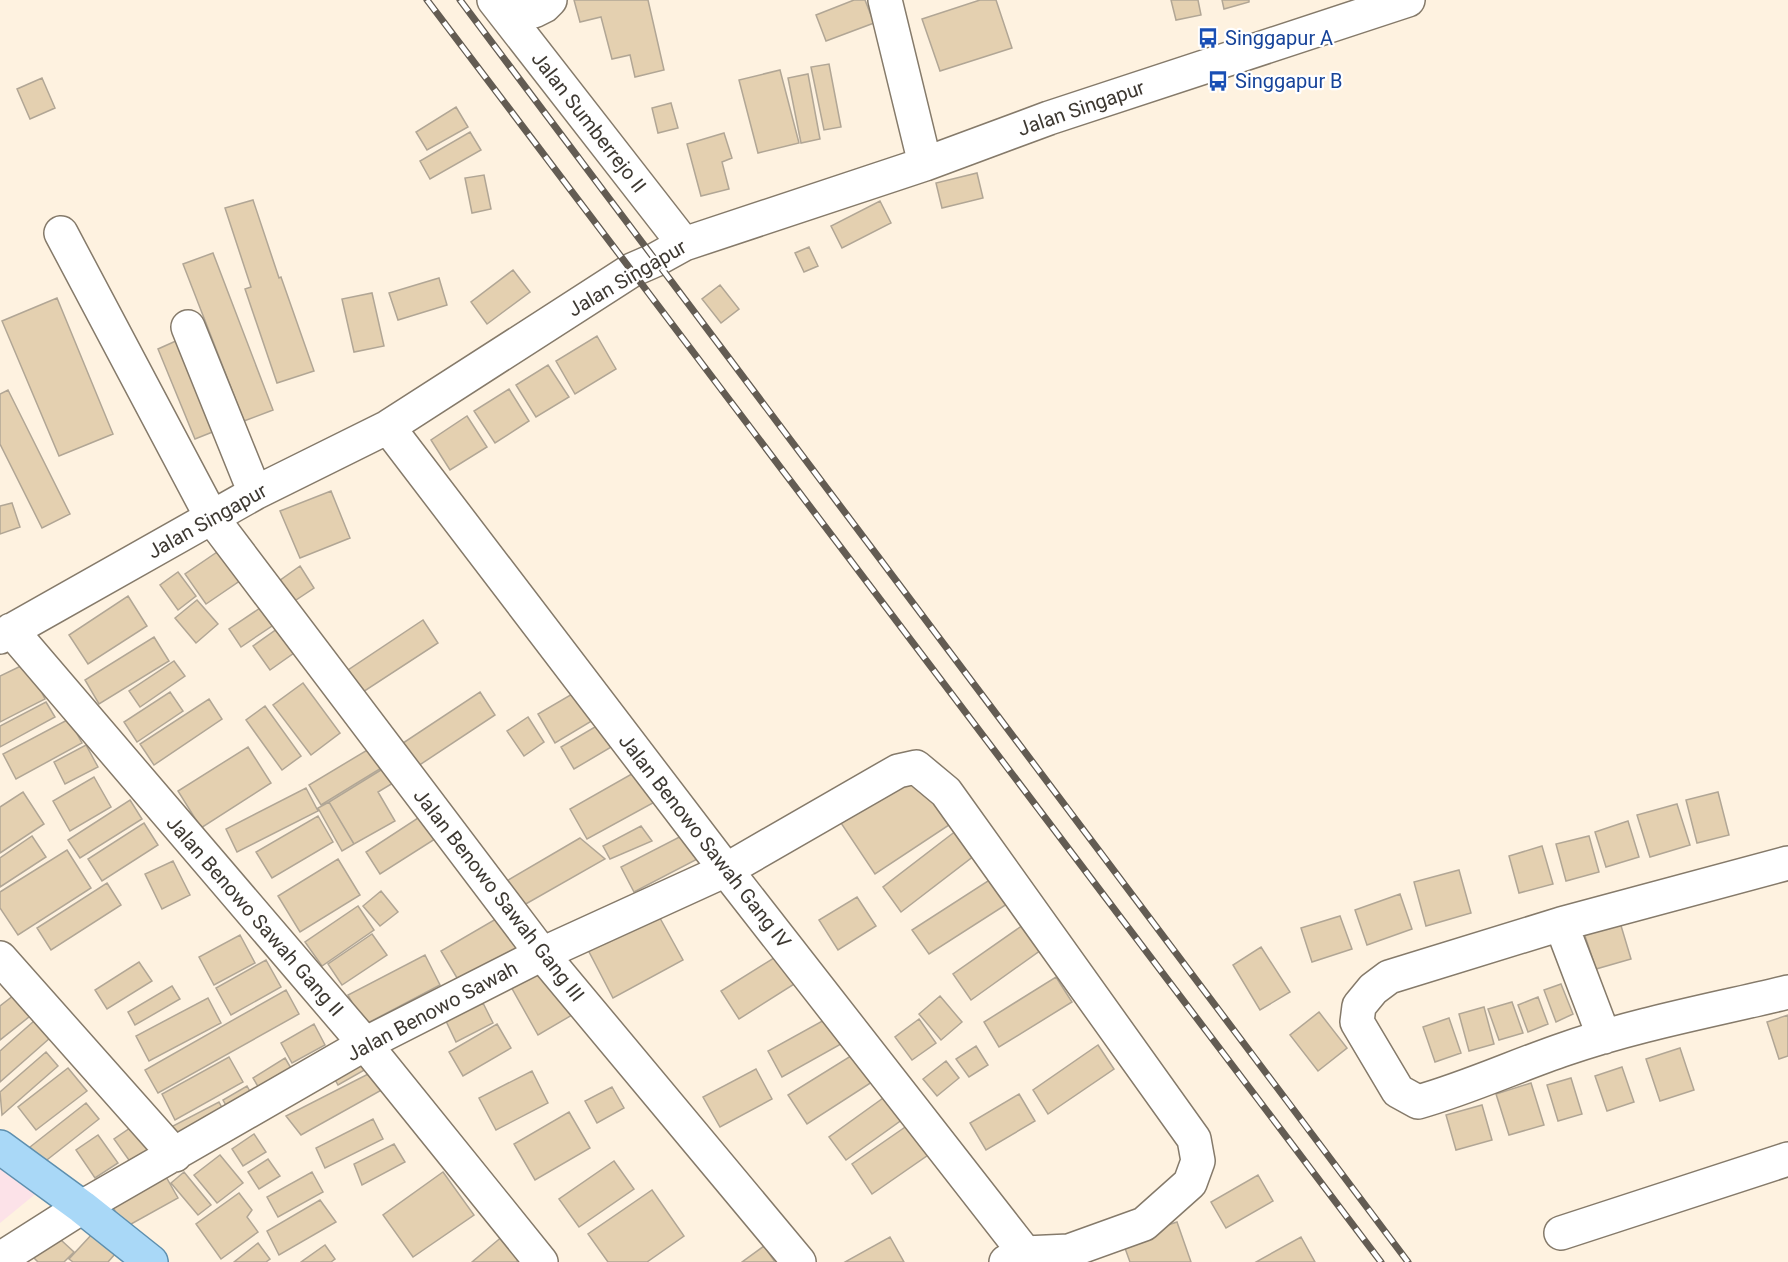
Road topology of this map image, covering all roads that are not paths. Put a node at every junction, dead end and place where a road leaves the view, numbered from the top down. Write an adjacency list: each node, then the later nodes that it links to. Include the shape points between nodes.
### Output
1 (494, 0): 8 (street, Jalan Sumberrejo II)
2 (501, 0): 3 (street, via 534,10)
3 (549, 0)
4 (885, 0): 6 (street)
5 (1408, 0): 6 (street, Jalan Singapur, via 1049,118)
6 (925, 164): 8 (street, Jalan Singapur)
7 (61, 233): 12 (street, Jalan Benowo Sawah Gang III)
8 (684, 244): 10 (street, Jalan Singapur, via 632,270)
9 (188, 327): 11 (street)
10 (388, 427): 11 (street, Jalan Singapur); 15 (street, Jalan Benowo Sawah Gang IV)
11 (255, 493): 12 (street, Jalan Singapur)
12 (212, 518): 13 (street, Jalan Singapur); 17 (street, Jalan Benowo Sawah Gang III)
13 (5, 634): 21 (street, Jalan Benowo Sawah Gang II)
14 (1788, 863): 16 (street)
15 (726, 870): 17 (street, Jalan Benowo Sawah); 28 (street, Jalan Benowo Sawah Gang IV); 28 (street, Jalan Benowo Sawah, via 898,771 916,767 946,792 1194,1139 1198,1161 1190,1183 1144,1224 1069,1251)
16 (1561, 924): 20 (street); 20 (street, via 1389,977 1359,1006 1357,1022 1398,1091 1418,1102)
17 (542, 954): 21 (street, Jalan Benowo Sawah); 31 (street, Jalan Benowo Sawah Gang III)
18 (0, 958): 23 (street)
19 (1788, 992): 20 (street)
20 (1604, 1037)
21 (365, 1044): 23 (street, Jalan Benowo Sawah); 30 (street, Jalan Benowo Sawah Gang II)
22 (0, 1147): 25 (main road)
23 (175, 1155): 25 (street, Jalan Benowo Sawah)
24 (1788, 1159): 26 (street)
25 (82, 1207): 27 (street, Jalan Benowo Sawah); 29 (main road)
26 (1561, 1233)
27 (16, 1256)
28 (1016, 1258)
29 (151, 1262)
30 (541, 1262)
31 (799, 1262)

